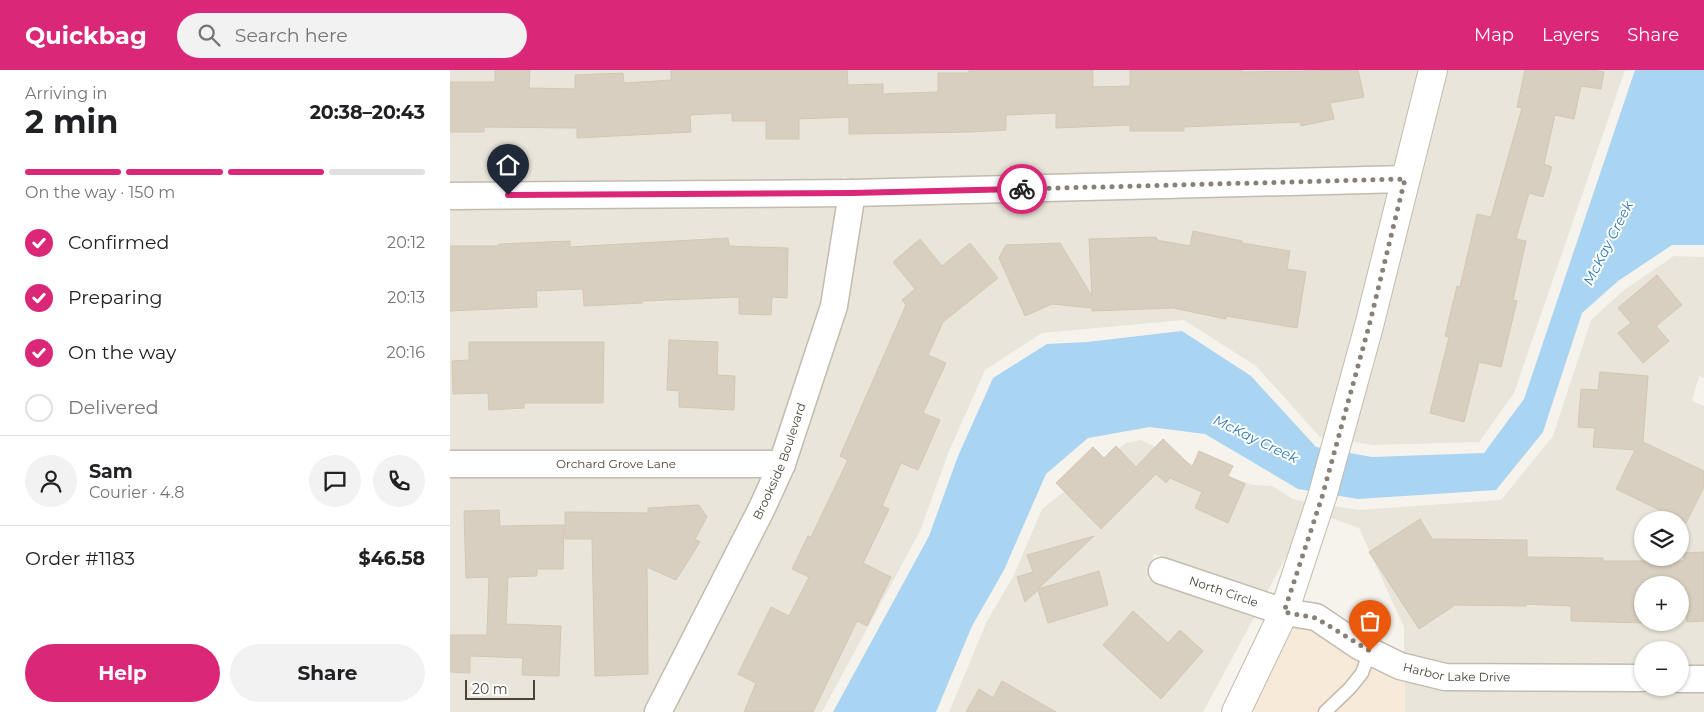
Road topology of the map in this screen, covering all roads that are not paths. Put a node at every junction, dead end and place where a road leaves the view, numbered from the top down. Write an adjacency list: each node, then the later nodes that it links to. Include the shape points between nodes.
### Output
1 (1433, 70): 2 (street)
2 (1405, 179): 3 (street); 8 (street, via 1322,497)
3 (852, 193): 4 (street); 6 (street, Brookside Boulevard, via 834,306)
4 (450, 196)
5 (450, 464): 6 (street, Orchard Grove Lane)
6 (782, 464): 13 (street, Brookside Boulevard)
7 (1162, 570): 8 (street, North Circle)
8 (1284, 612): 9 (street, Harbor Lake Drive, via 1316,618); 14 (street)
9 (1370, 651): 10 (street, Harbor Lake Drive, via 1400,666 1445,677); 15 (lane, via 1362,673)
10 (1634, 678)
11 (1689, 679): 12 (street)
12 (1704, 679)
13 (658, 712)
14 (1236, 712)
15 (1325, 712)

